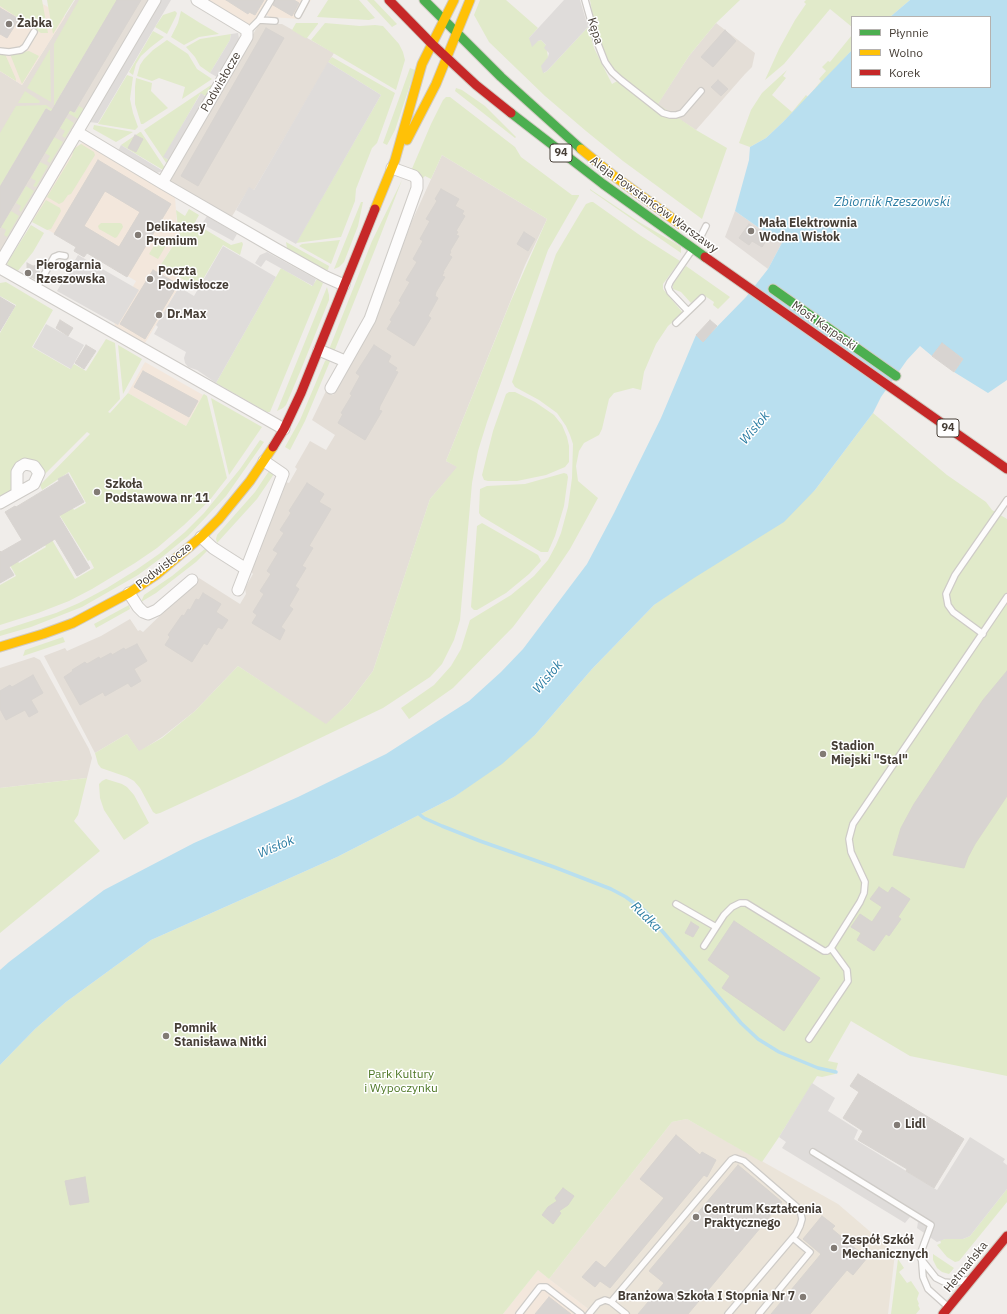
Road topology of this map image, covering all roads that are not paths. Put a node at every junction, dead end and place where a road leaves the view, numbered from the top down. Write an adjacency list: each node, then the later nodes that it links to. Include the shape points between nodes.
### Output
1 (155, 0): 21 (street)
2 (197, 0): 15 (street)
3 (271, 0): 11 (lane)
4 (306, 0): 10 (lane)
5 (389, 0): 17 (main road, Aleja Powstańców Warszawy / 94)
6 (424, 0): 13 (main road, Aleja Powstańców Warszawy / 94)
7 (454, 0): 13 (main road, Podwisłocze)
8 (470, 0): 16 (main road, Podwisłocze)
9 (585, 0): 20 (lane, Kępa, via 605,62 621,80 663,113 670,116 682,113)
10 (298, 15)
11 (259, 20): 12 (lane); 15 (lane)
12 (275, 21)
13 (443, 21): 16 (main road, Aleja Powstańców Warszawy / 94); 17 (main road, Podwisłocze)
14 (34, 32): 18 (lane, via 21,50)
15 (247, 32): 23 (street, Podwisłocze, via 246,39)
16 (456, 34): 19 (main road, Podwisłocze); 25 (main road, Aleja Powstańców Warszawy / 94, via 567,137 614,176)
17 (432, 44): 19 (main road, Aleja Powstańców Warszawy / 94); 22 (main road, Podwisłocze, via 422,64)
18 (0, 51)
19 (447, 58): 22 (main road, Podwisłocze, via 416,125); 27 (main road, Aleja Powstańców Warszawy / 94, via 476,85 560,152)
20 (701, 91)
21 (77, 132): 23 (street); 29 (street)
22 (394, 164): 33 (main road, Podwisłocze); 39 (street, via 414,176 417,188 370,319)
23 (162, 183): 33 (street, via 307,267)
24 (706, 226): 25 (lane)
25 (695, 234): 26 (main road, Aleja Powstańców Warszawy / 94)
26 (710, 245)
27 (693, 248): 32 (main road, Aleja Powstańców Warszawy / 94); 36 (lane, via 668,287)
28 (65, 256): 34 (lane, via 54,257)
29 (0, 263)
30 (0, 268): 34 (street)
31 (764, 283): 40 (main road, Most Karpacki)
32 (744, 284): 44 (main road, Most Karpacki / 94)
33 (344, 285): 38 (main road, Podwisłocze)
34 (36, 289): 42 (street)
35 (702, 298): 36 (lane)
36 (688, 311): 37 (lane)
37 (676, 323)
38 (318, 350): 39 (street); 42 (main road, Podwisłocze)
39 (345, 361): 41 (street)
40 (900, 379)
41 (331, 388)
42 (284, 429): 43 (main road, Podwisłocze)
43 (264, 461): 48 (main road, Podwisłocze, via 237,499); 49 (street, via 283,474)
44 (1007, 469)
45 (17, 493): 47 (street)
46 (1007, 500): 54 (lane, via 955,575 946,594 948,605 953,612)
47 (0, 503)
48 (201, 537): 49 (street); 52 (main road, Podwisłocze, via 162,570)
49 (246, 569): 51 (street)
50 (192, 580): 52 (street, via 157,610 148,614 143,612)
51 (238, 590)
52 (129, 593): 55 (main road, Podwisłocze, via 73,623)
53 (1007, 597): 54 (lane)
54 (983, 634): 59 (lane, via 853,824 849,839 851,852 865,882 864,893)
55 (0, 646)
56 (676, 904): 57 (lane)
57 (716, 927): 58 (lane); 59 (lane, via 732,907 746,903 824,951)
58 (704, 946)
59 (831, 948): 60 (lane, via 847,970 848,981)
60 (809, 1039)
61 (813, 1152): 64 (lane, via 931,1225)
62 (1007, 1236): 65 (main road, Hetmańska)
63 (793, 1238): 66 (lane, via 801,1223 800,1210 744,1161 732,1159); 72 (lane); 73 (lane, via 810,1252)
64 (921, 1259): 65 (lane, via 936,1278 944,1282 954,1283); 67 (lane, via 923,1277 928,1289)
65 (973, 1277): 67 (main road, Hetmańska)
66 (611, 1302): 70 (lane, via 601,1300); 71 (lane)
67 (949, 1311)
68 (519, 1314): 69 (lane, via 540,1287 546,1287)
69 (581, 1314)
70 (589, 1314)
71 (626, 1314)
72 (728, 1314)
73 (759, 1314)

